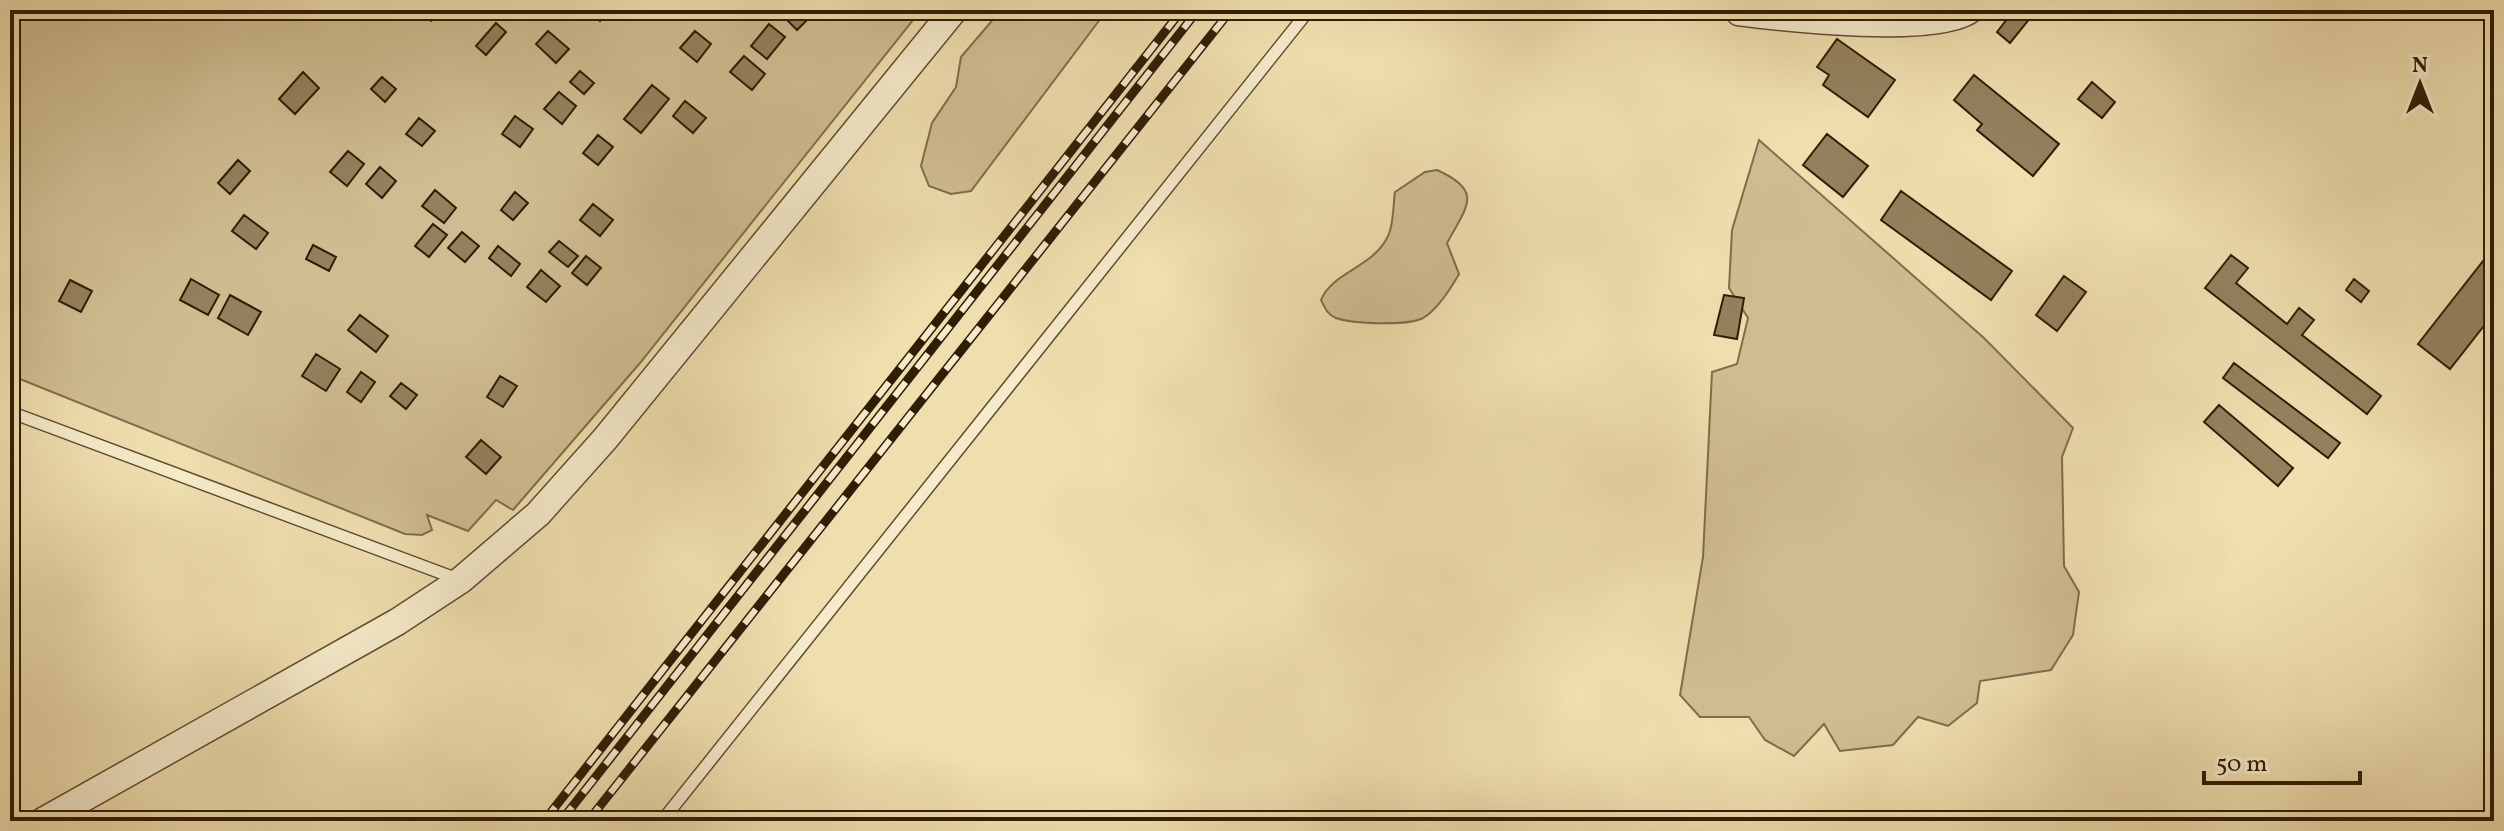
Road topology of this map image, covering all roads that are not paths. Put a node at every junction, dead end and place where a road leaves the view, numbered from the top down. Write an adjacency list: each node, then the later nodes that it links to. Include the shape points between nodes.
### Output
1 (954, 10): 6 (street, via 605,439 538,514)
2 (1309, 10): 8 (lane)
3 (1973, 10): 4 (street, via 1963,20 1914,25 1796,22)
4 (1738, 14)
5 (10, 412): 6 (lane)
6 (461, 580): 7 (street, via 397,622)
7 (43, 821)
8 (662, 821)

